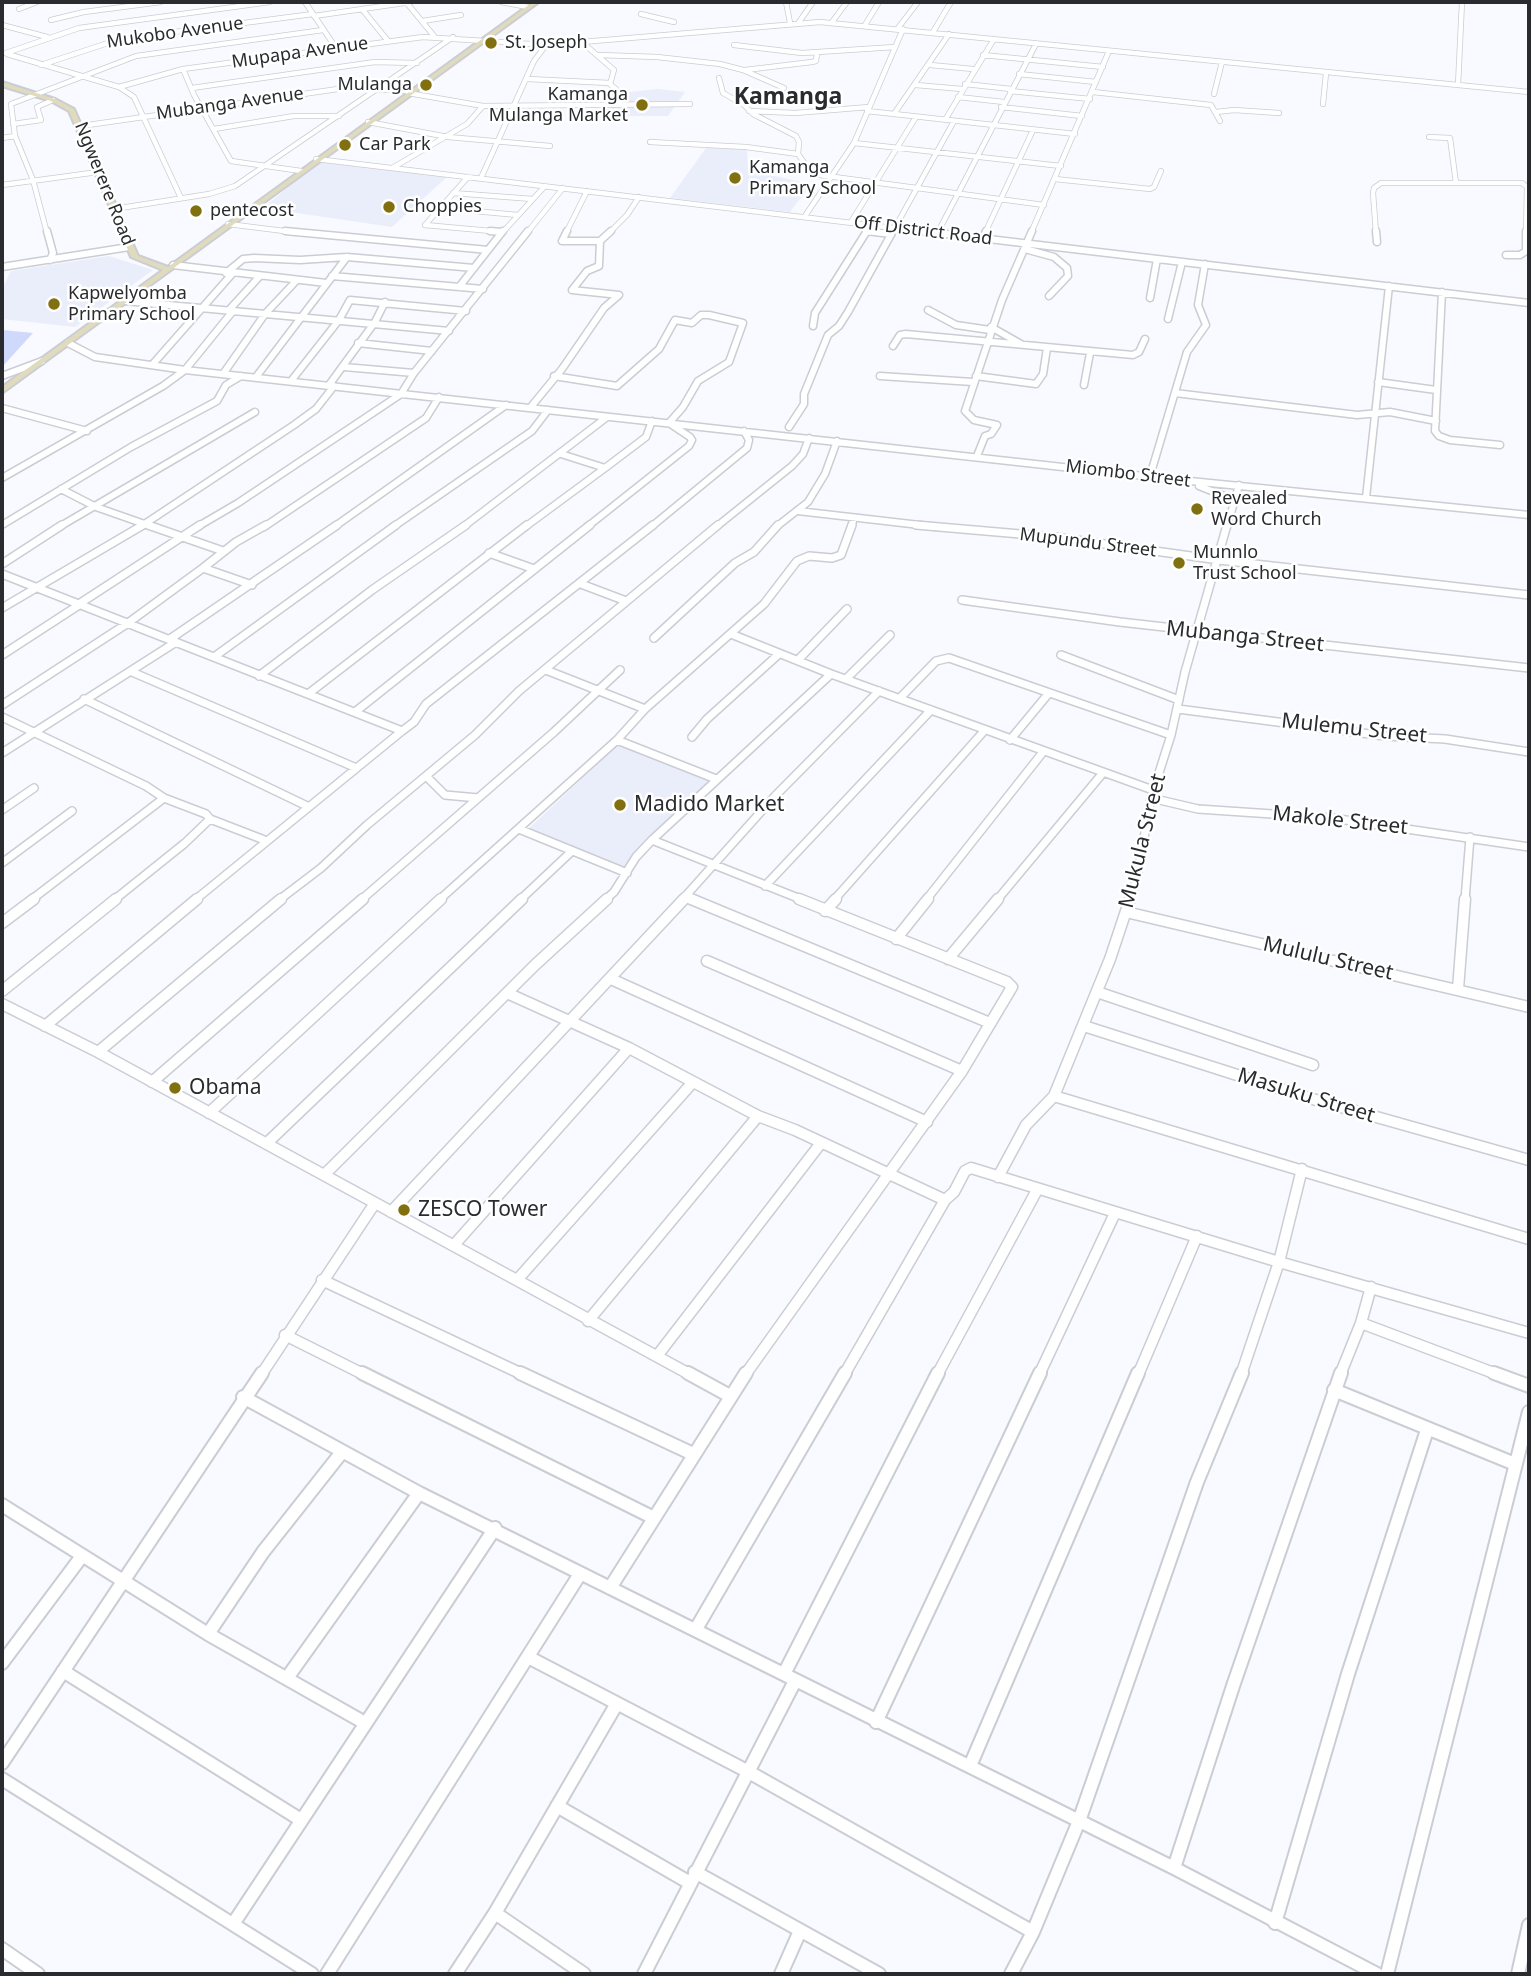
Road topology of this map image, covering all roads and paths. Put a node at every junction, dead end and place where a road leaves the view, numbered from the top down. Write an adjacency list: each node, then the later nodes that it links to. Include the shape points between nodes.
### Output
1 (37, 2): 17 (street)
2 (161, 2): 24 (street)
3 (270, 2): 39 (street, via 95,25)
4 (305, 2): 21 (street)
5 (408, 2): 18 (street, Mukobo Avenue); 25 (street)
6 (501, 2): 15 (street)
7 (536, 2): 16 (street)
8 (786, 2): 29 (street)
9 (813, 2): 27 (street)
10 (848, 2): 28 (street)
11 (879, 2): 31 (street)
12 (918, 2): 32 (street)
13 (951, 2): 35 (street)
14 (1462, 2): 72 (street)
15 (508, 5): 16 (street); 23 (street)
16 (528, 7): 23 (street)
17 (19, 9)
18 (362, 9): 21 (street, Mukobo Avenue); 42 (street)
19 (679, 11): 26 (street)
20 (641, 14): 26 (street)
21 (313, 15): 33 (street); 57 (street, Mukobo Avenue, via 120,39)
22 (461, 15): 25 (street)
23 (517, 15): 40 (street)
24 (51, 20)
25 (422, 21): 37 (street)
26 (674, 22): 34 (street)
27 (799, 22): 28 (street, Mupapa Avenue); 29 (street, Mupapa Avenue)
28 (832, 22): 31 (street, Mupapa Avenue)
29 (790, 23): 34 (street, Mupapa Avenue)
30 (2, 25): 39 (street)
31 (865, 25): 32 (street, Mupapa Avenue)
32 (901, 28): 35 (street, Mupapa Avenue); 47 (street)
33 (323, 30): 48 (street); 65 (street, via 136,56)
34 (674, 33): 43 (street, Mupapa Avenue)
35 (933, 33): 36 (street, Mupapa Avenue)
36 (949, 34): 41 (street, Mupapa Avenue); 58 (street)
37 (434, 36): 38 (street, Mupapa Avenue); 42 (street, Mupapa Avenue)
38 (453, 37): 40 (street, Mupapa Avenue); 55 (street)
39 (49, 38): 50 (street)
40 (484, 39): 46 (street, Mupapa Avenue); 79 (street)
41 (994, 39): 44 (street, Mupapa Avenue); 53 (street)
42 (388, 41): 48 (street, Mupapa Avenue)
43 (583, 43): 46 (street, Mupapa Avenue); 52 (street)
44 (1036, 44): 49 (street, Mupapa Avenue); 54 (street)
45 (734, 45): 51 (street)
46 (546, 46): 67 (street)
47 (895, 47): 51 (street); 96 (street)
48 (335, 48): 60 (street, Mupapa Avenue)
49 (1109, 51): 56 (street, Mupapa Avenue); 59 (street)
50 (4, 53): 57 (street)
51 (817, 53): 62 (street, via 812,62)
52 (599, 55): 62 (street, via 667,58); 69 (street, via 614,70)
53 (983, 55): 54 (street); 61 (street)
54 (1027, 60): 59 (street); 64 (street)
55 (417, 62): 75 (street, via 375,62); 76 (street)
56 (1222, 62): 63 (street, Mupapa Avenue); 83 (street)
57 (41, 65): 65 (street)
58 (930, 65): 61 (street); 71 (street)
59 (1103, 67): 68 (street)
60 (183, 69): 73 (street, Mupapa Avenue); 75 (street)
61 (973, 69): 74 (street)
62 (743, 70): 77 (street)
63 (1326, 73): 72 (street, Mupapa Avenue); 91 (street)
64 (1019, 74): 68 (street); 78 (street)
65 (79, 76): 73 (street); 82 (street)
66 (719, 78): 97 (street, via 721,91)
67 (528, 79): 69 (street); 94 (street)
68 (1096, 82): 80 (street)
69 (610, 83): 88 (street, via 620,93)
70 (2, 84): 82 (street, Ngwerere Road)
71 (916, 85): 74 (street); 100 (street)
72 (1458, 85): 81 (street, Mupapa Avenue)
73 (119, 87): 103 (street, via 134,97)
74 (964, 87): 78 (street); 84 (street)
75 (192, 88): 95 (street)
76 (380, 88): 79 (street, Mubanga Avenue); 95 (street, Mubanga Avenue, via 345,88); 101 (street)
77 (784, 88)
78 (1011, 90): 85 (street); 90 (street)
79 (409, 92): 93 (street, Mubanga Avenue); 108 (street)
80 (1093, 92): 85 (street); 98 (street, via 1211,105)
81 (1529, 92)
82 (34, 94): 86 (street, Ngwerere Road); 92 (street)
83 (1214, 94)
84 (958, 97): 90 (street); 105 (street)
85 (1090, 99): 102 (street)
86 (53, 100): 109 (street, via 37,107 41,120); 111 (street, Ngwerere Road, via 72,110)
87 (2, 104): 92 (street)
88 (620, 104): 89 (street, Mubanga Avenue); 94 (street, Mubanga Avenue)
89 (690, 104)
90 (1003, 104): 102 (street); 110 (street)
91 (1323, 104)
92 (10, 105): 109 (street)
93 (483, 106): 94 (street, Mubanga Avenue); 116 (street)
94 (513, 107): 119 (street)
95 (202, 108): 103 (street, Mubanga Avenue); 112 (street)
96 (868, 109): 97 (street); 100 (street); 121 (street)
97 (750, 111): 125 (street, via 789,131 799,142)
98 (1216, 112): 99 (street); 107 (street)
99 (1279, 113)
100 (894, 114): 104 (street)
101 (339, 116): 112 (street, via 294,116); 129 (street)
102 (1082, 116): 114 (street)
103 (145, 117): 111 (street, Mubanga Avenue); 150 (street)
104 (916, 117): 105 (street); 123 (street)
105 (944, 120): 106 (street)
106 (954, 121): 110 (street); 124 (street)
107 (1220, 121)
108 (368, 122): 116 (street); 127 (street)
109 (13, 124): 115 (street)
110 (993, 125): 113 (street); 126 (street)
111 (80, 126): 134 (street, Ngwerere Road)
112 (214, 129): 129 (street, via 231,160)
113 (1033, 130): 114 (street); 128 (street)
114 (1075, 134): 130 (street)
115 (15, 136): 118 (street); 139 (street)
116 (448, 137): 119 (street); 131 (street)
117 (1429, 137): 140 (street, via 1450,138)
118 (2, 138)
119 (496, 142): 122 (street); 136 (street)
120 (650, 142): 125 (street)
121 (854, 143): 123 (street); 137 (street)
122 (550, 146)
123 (898, 147): 124 (street); 141 (street)
124 (937, 151): 126 (street); 145 (street)
125 (798, 154): 137 (street, via 807,170)
126 (978, 157): 128 (street); 148 (street)
127 (316, 159): 131 (street, Off District Road); 132 (street)
128 (1019, 162): 130 (street); 152 (street)
129 (266, 166): 132 (street); 150 (street, via 223,190)
130 (1061, 166): 138 (street)
131 (392, 168): 135 (street, Off District Road)
132 (301, 171): 159 (street)
133 (1161, 171): 138 (street, via 1150,189)
134 (99, 172): 139 (street); 155 (street, Ngwerere Road)
135 (468, 177): 136 (street, Off District Road); 147 (street)
136 (481, 178): 143 (street, Off District Road)
137 (831, 179): 141 (street); 157 (street)
138 (1055, 179): 153 (street)
139 (33, 180): 142 (street); 172 (street)
140 (1456, 183): 168 (street, via 1377,185 1373,193); 173 (street, via 1526,185 1526,251)
141 (875, 184): 145 (street); 158 (street)
142 (2, 185)
143 (545, 186): 144 (street, Off District Road); 151 (street)
144 (563, 188): 146 (street, Off District Road); 190 (street)
145 (915, 190): 148 (street); 161 (street)
146 (587, 191): 149 (street, Off District Road); 167 (street, via 562,241)
147 (453, 193): 151 (street); 154 (street)
148 (958, 195): 152 (street); 164 (street)
149 (639, 197): 157 (street, Off District Road); 167 (street)
150 (181, 198): 155 (street)
151 (533, 200): 156 (street)
152 (1002, 200): 153 (street); 166 (street)
153 (1044, 205): 169 (street)
154 (440, 208): 156 (street); 163 (street, via 425,225)
155 (114, 209): 170 (street, Ngwerere Road)
156 (518, 215): 163 (street)
157 (804, 216): 158 (street, Off District Road)
158 (851, 222): 160 (street, Off District Road)
159 (228, 224): 171 (street); 181 (street)
160 (872, 225): 161 (street, Off District Road); 162 (street)
161 (895, 227): 164 (street, Off District Road); 165 (street)
162 (866, 231): 165 (street); 206 (street, via 815,313)
163 (502, 232): 171 (street)
164 (938, 232): 166 (street, Off District Road)
165 (891, 234): 249 (street, via 848,312 828,335 804,404)
166 (983, 238): 169 (street, Off District Road)
167 (600, 241): 226 (street, via 599,266 587,271 572,290 619,295 604,308)
168 (1377, 243)
169 (1027, 246): 176 (street, Off District Road); 192 (street, via 1067,268 1068,276); 207 (street)
170 (129, 247): 174 (street); 181 (street, Ngwerere Road, via 135,257)
171 (488, 250): 182 (street)
172 (54, 253): 174 (street); 177 (street)
173 (1506, 255)
174 (64, 257): 177 (street)
175 (347, 257): 182 (street); 183 (street, via 248,258); 184 (street)
176 (1157, 258): 178 (street, Off District Road); 193 (street)
177 (50, 260): 180 (street)
178 (1182, 261): 179 (street, Off District Road); 203 (street)
179 (1205, 264): 188 (street, Off District Road); 236 (street, via 1198,305 1206,325 1187,352)
180 (2, 267)
181 (170, 267): 183 (street); 194 (street)
182 (474, 268): 189 (street)
183 (229, 273): 185 (street); 197 (street)
184 (332, 276): 187 (street); 189 (street)
185 (259, 277): 186 (street); 198 (street)
186 (296, 281): 187 (street); 201 (street)
187 (326, 283): 202 (street)
188 (1389, 286): 191 (street, Off District Road); 231 (street)
189 (459, 287): 190 (street)
190 (483, 289): 200 (street)
191 (1442, 292): 196 (street, Off District Road); 234 (street)
192 (1049, 296)
193 (1150, 298)
194 (125, 301): 197 (street); 210 (street)
195 (385, 302): 200 (street); 204 (street, via 350,300); 205 (street)
196 (1529, 303)
197 (200, 308): 198 (street); 219 (street)
198 (231, 310): 201 (street); 221 (street)
199 (928, 310): 207 (street, via 956,325)
200 (466, 311): 208 (street)
201 (265, 314): 202 (street); 223 (street)
202 (303, 317): 204 (street); 228 (street)
203 (1168, 319)
204 (339, 320): 205 (street); 230 (street)
205 (375, 322): 208 (street); 211 (street)
206 (813, 326)
207 (991, 329): 212 (street); 214 (street)
208 (449, 331): 216 (street)
209 (1145, 339): 217 (street, via 1137,354)
210 (68, 343): 218 (street); 219 (street, Miombo Street, via 95,358)
211 (358, 343): 216 (street); 220 (street)
212 (988, 344): 213 (street, via 906,334); 214 (street); 229 (street)
213 (893, 346)
214 (1026, 346): 215 (street)
215 (1047, 348): 217 (street); 229 (street, via 1039,383)
216 (432, 351): 222 (street)
217 (1090, 354): 232 (street)
218 (42, 361): 224 (street); 235 (street)
219 (152, 365): 221 (street, Miombo Street)
220 (344, 367): 222 (street); 233 (street)
221 (185, 370): 223 (street, Miombo Street); 250 (street)
222 (414, 373): 237 (street)
223 (223, 374): 225 (street, Miombo Street)
224 (2, 376)
225 (241, 376): 228 (street, Miombo Street); 262 (street, via 226,385 217,401)
226 (554, 376): 241 (street); 248 (street, via 617,386 659,349 675,320 692,323 709,314 740,321 743,327 729,362 698,381)
227 (880, 376): 229 (street)
228 (256, 377): 230 (street, Miombo Street)
229 (975, 379): 256 (street, via 965,411 974,420 997,425 985,436)
230 (291, 381): 233 (street, Miombo Street)
231 (1378, 383): 234 (street); 244 (street)
232 (1084, 385)
233 (331, 386): 237 (street, Miombo Street); 270 (street, via 320,405 302,420)
234 (1436, 390): 247 (street)
235 (2, 391)
236 (1175, 393): 244 (street); 259 (street)
237 (401, 394): 238 (street, Miombo Street); 271 (street, via 239,503)
238 (439, 397): 239 (street, Miombo Street); 272 (street, via 426,418)
239 (506, 405): 241 (street, Miombo Street); 280 (street)
240 (2, 408): 250 (street)
241 (530, 408): 242 (street, Miombo Street)
242 (548, 410): 245 (street, Miombo Street); 297 (street, via 532,430)
243 (255, 412): 265 (street)
244 (1374, 414): 247 (street, via 1390,412); 263 (street)
245 (607, 417): 246 (street, Miombo Street); 255 (street)
246 (652, 421): 248 (street, Miombo Street); 257 (street, via 646,436)
247 (1436, 421): 254 (street, via 1435,431 1441,437)
248 (669, 423): 251 (street, Miombo Street); 277 (street, via 690,437 690,446)
249 (789, 427)
250 (87, 431): 258 (street)
251 (744, 431): 252 (street, Miombo Street); 279 (street, via 747,448)
252 (809, 438): 253 (street, Miombo Street); 284 (street, via 792,466)
253 (837, 441): 256 (street, Miombo Street); 266 (street, via 825,474)
254 (1500, 445)
255 (561, 454): 257 (street); 304 (street)
256 (977, 456): 259 (street, Miombo Street)
257 (605, 468): 273 (street)
258 (4, 474)
259 (1150, 476): 260 (street, Miombo Street)
260 (1180, 480): 261 (street, Miombo Street); 264 (street)
261 (1239, 485): 263 (street, Miombo Street); 264 (street, Mukula Street)
262 (61, 489): 265 (street); 269 (street)
263 (1366, 498): 267 (street, Miombo Street)
264 (1234, 500): 274 (street, Mukula Street)
265 (96, 507): 270 (street); 275 (street)
266 (798, 512): 268 (street, Mupundu Street); 292 (street, via 777,526 754,552 734,563)
267 (1529, 515)
268 (854, 518): 274 (street, Mupundu Street, via 1055,537); 290 (street, via 841,555 797,561 772,596)
269 (2, 525)
270 (144, 525): 271 (street); 281 (street)
271 (180, 537): 272 (street); 285 (street)
272 (223, 551): 276 (street)
273 (489, 553): 277 (street); 309 (street)
274 (1219, 560): 282 (street, Mupundu Street); 289 (street, Mukula Street)
275 (2, 564)
276 (203, 568): 280 (street); 288 (street)
277 (534, 569): 316 (street)
278 (2, 574): 281 (street)
279 (581, 584): 284 (street); 318 (street, via 426,704)
280 (252, 585): 293 (street)
281 (37, 586): 285 (street); 286 (street)
282 (1529, 595)
283 (962, 600): 289 (street, Mubanga Street)
284 (626, 601): 300 (street)
285 (79, 605): 288 (street); 295 (street)
286 (2, 608)
287 (847, 609): 298 (street)
288 (128, 623): 293 (street); 312 (street)
289 (1197, 632): 299 (street, Mubanga Street); 313 (street, Mukula Street)
290 (730, 634): 294 (street, Makole Street); 314 (street)
291 (890, 635): 305 (street)
292 (654, 638)
293 (173, 640): 297 (street); 302 (street)
294 (779, 654): 298 (street, Makole Street); 322 (street)
295 (2, 655)
296 (1061, 655): 313 (street)
297 (214, 657): 304 (street)
298 (798, 660): 303 (street, Makole Street)
299 (1529, 668)
300 (546, 670): 307 (street); 330 (street)
301 (620, 670): 307 (street)
302 (132, 672): 311 (street); 328 (street)
303 (831, 674): 305 (street, Makole Street); 331 (street)
304 (259, 676): 309 (street)
305 (847, 678): 306 (street, Makole Street)
306 (879, 691): 310 (street, Makole Street); 347 (street)
307 (599, 692): 314 (street); 335 (street)
308 (1049, 693): 310 (street, via 943,657); 321 (street); 324 (street)
309 (308, 694): 316 (street)
310 (900, 698): 315 (street, Makole Street)
311 (84, 699): 320 (street); 336 (street)
312 (2, 705)
313 (1178, 705): 321 (street, Mukula Street); 326 (street, Mulemu Street)
314 (645, 709): 323 (street)
315 (931, 710): 319 (street, Makole Street); 349 (street)
316 (355, 712): 318 (street)
317 (2, 717): 320 (street)
318 (402, 731): 328 (street)
319 (984, 731): 324 (street, Makole Street); 351 (street)
320 (33, 732): 327 (street); 334 (street)
321 (1171, 735): 333 (street, Mukula Street)
322 (692, 737)
323 (617, 740): 331 (street); 340 (street)
324 (1010, 740): 325 (street, Makole Street)
325 (1043, 752): 329 (street, Makole Street); 354 (street)
326 (1529, 752)
327 (2, 753)
328 (354, 767): 336 (street)
329 (1102, 774): 333 (street, Makole Street); 355 (street)
330 (426, 776): 335 (street, via 445,795); 369 (street)
331 (716, 779): 342 (street)
332 (34, 788): 337 (street)
333 (1152, 794): 341 (street, Makole Street, via 1198,809 1332,818); 352 (street, Mukula Street)
334 (164, 798): 339 (street); 353 (street)
335 (478, 798): 372 (street)
336 (307, 806): 343 (street)
337 (2, 810)
338 (72, 811): 346 (street)
339 (210, 819): 343 (street); 359 (street)
340 (519, 829): 345 (street); 375 (street)
341 (1471, 837): 344 (street, Makole Street); 358 (street)
342 (652, 840): 347 (street); 348 (street)
343 (267, 841): 366 (street)
344 (1529, 847)
345 (572, 851): 348 (street); 378 (street)
346 (2, 863)
347 (712, 865): 349 (street); 350 (street)
348 (627, 873): 361 (street, via 614,892)
349 (765, 886): 351 (street)
350 (685, 896): 357 (street); 365 (street)
351 (825, 911): 354 (street)
352 (1126, 912): 358 (street, Mululu Street); 360 (street, Mukula Street)
353 (2, 923)
354 (896, 939): 355 (street)
355 (948, 959): 365 (street, via 1012,987)
356 (707, 961): 371 (street)
357 (611, 979): 364 (street); 377 (street)
358 (1458, 989): 363 (street, Mululu Street)
359 (2, 991)
360 (1097, 992): 367 (street, Mukula Street); 370 (street)
361 (507, 993): 364 (street); 382 (street)
362 (2, 1004): 366 (street)
363 (1529, 1007)
364 (570, 1021): 368 (street); 388 (street)
365 (990, 1023): 371 (street)
366 (45, 1026): 369 (street)
367 (1084, 1026): 374 (street, Mukula Street); 380 (street, Masuku Street, via 1309,1098)
368 (629, 1048): 373 (street); 392 (street)
369 (98, 1052): 372 (street)
370 (1313, 1065)
371 (962, 1071): 377 (street)
372 (152, 1082): 375 (street)
373 (694, 1082): 376 (street); 395 (street)
374 (1054, 1096): 381 (street); 384 (street, Mukula Street, via 1026,1125)
375 (209, 1112): 378 (street)
376 (758, 1116): 379 (street); 397 (street)
377 (927, 1122): 383 (street)
378 (267, 1143): 382 (street)
379 (821, 1143): 383 (street); 401 (street)
380 (1529, 1160)
381 (1302, 1169): 391 (street); 393 (street)
382 (324, 1175): 387 (street)
383 (890, 1175): 386 (street); 404 (street)
384 (999, 1177): 385 (street); 386 (street, via 967,1169)
385 (1037, 1190): 389 (street); 424 (street, via 940,1369)
386 (945, 1200): 419 (street)
387 (375, 1203): 388 (street); 394 (street)
388 (391, 1212): 392 (street)
389 (1115, 1213): 390 (street); 428 (street)
390 (1197, 1236): 393 (street); 430 (street)
391 (1529, 1239)
392 (454, 1245): 395 (street)
393 (1279, 1262): 396 (street); 435 (street, via 1250,1356 1197,1482)
394 (322, 1280): 400 (street); 409 (street)
395 (517, 1280): 397 (street)
396 (1371, 1287): 398 (street); 399 (street)
397 (588, 1321): 401 (street)
398 (1361, 1323): 402 (street); 403 (street)
399 (1529, 1333)
400 (285, 1335): 405 (street); 413 (street)
401 (657, 1356): 404 (street)
402 (1529, 1386)
403 (1334, 1390): 407 (street); 436 (street)
404 (730, 1396): 409 (street)
405 (243, 1397): 408 (street); 417 (street)
406 (1529, 1412): 410 (street)
407 (1427, 1430): 410 (street); 439 (street, via 1348,1674)
408 (342, 1452): 411 (street); 420 (street, via 262,1552)
409 (693, 1454): 413 (street)
410 (1515, 1464): 455 (street)
411 (419, 1493): 414 (street); 425 (street)
412 (2, 1505): 415 (street)
413 (654, 1518): 418 (street)
414 (495, 1528): 416 (street); 427 (street)
415 (82, 1556): 417 (street); 422 (street)
416 (580, 1574): 418 (street); 421 (street)
417 (122, 1582): 420 (street); 423 (street)
418 (610, 1588): 419 (street)
419 (696, 1629): 424 (street)
420 (208, 1634): 425 (street)
421 (528, 1657): 426 (street); 447 (street)
422 (2, 1663)
423 (63, 1671): 429 (street); 434 (street)
424 (789, 1677): 428 (street); 431 (street)
425 (287, 1678): 427 (street)
426 (616, 1705): 431 (street); 433 (street)
427 (365, 1723): 434 (street)
428 (876, 1723): 430 (street)
429 (2, 1763)
430 (970, 1766): 435 (street)
431 (747, 1772): 437 (street); 443 (street)
432 (2, 1779): 440 (street)
433 (557, 1806): 437 (street); 438 (street)
434 (301, 1820): 440 (street)
435 (1079, 1821): 436 (street); 443 (street)
436 (1174, 1868): 439 (street)
437 (692, 1878): 442 (street); 450 (street)
438 (495, 1913): 448 (street); 449 (street)
439 (1275, 1923): 454 (street)
440 (233, 1924): 446 (street)
441 (1529, 1925): 456 (street)
442 (800, 1931): 451 (street); 452 (street)
443 (1033, 1932): 453 (street)
444 (2, 1949): 445 (street)
445 (38, 1974)
446 (312, 1974)
447 (327, 1974)
448 (455, 1974)
449 (584, 1974)
450 (644, 1974)
451 (780, 1974)
452 (879, 1974)
453 (1012, 1974)
454 (1377, 1974)
455 (1387, 1974)
456 (1518, 1974)

